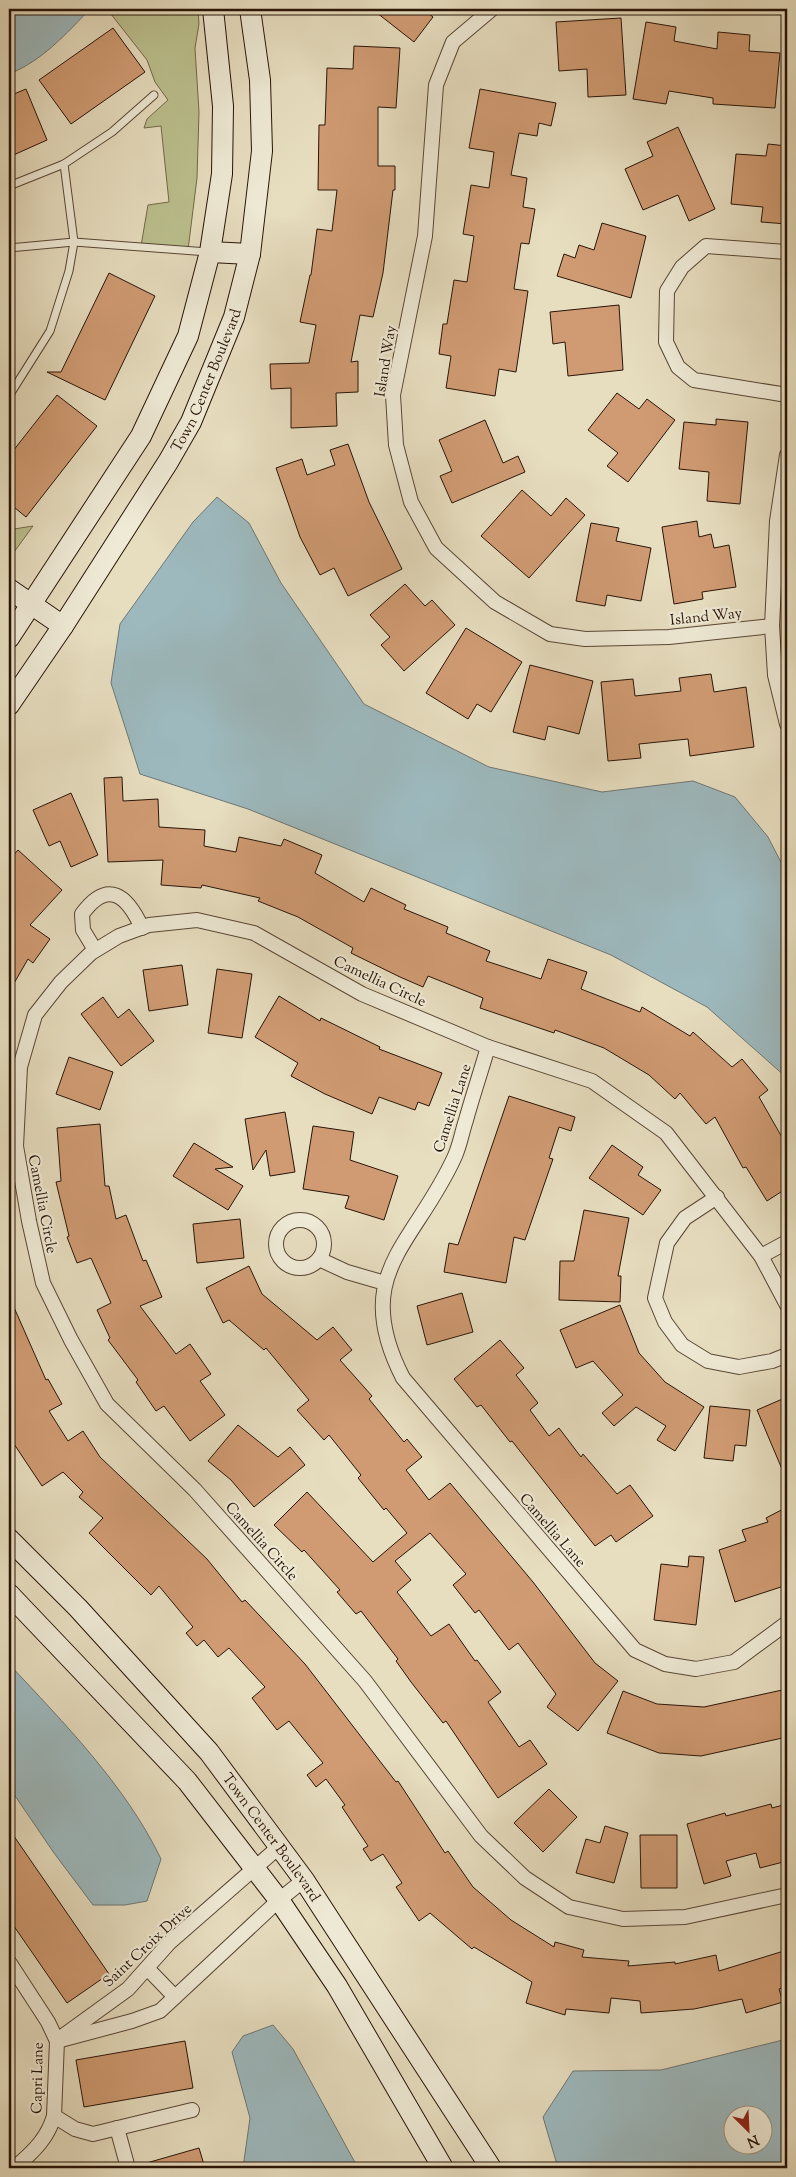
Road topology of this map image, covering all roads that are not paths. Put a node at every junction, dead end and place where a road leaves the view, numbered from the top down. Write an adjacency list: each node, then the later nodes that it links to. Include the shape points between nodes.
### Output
1 (213, 9): 9 (street, via 224,126 222,174)
2 (250, 9): 11 (street, Town Center Boulevard, via 260,80 262,151)
3 (492, 9): 18 (street, Island Way, via 453,42 436,85 425,236 393,395 396,445 411,502 436,548 495,602 550,634 585,639 669,637)
4 (154, 95): 5 (lane, via 112,132)
5 (64, 164): 6 (lane); 7 (lane)
6 (9, 186)
7 (74, 242): 8 (lane); 9 (lane); 13 (lane, via 69,271 50,331)
8 (9, 248)
9 (210, 252): 11 (street); 16 (street, via 188,336 141,436)
10 (787, 252): 12 (street, via 706,246 682,267 667,291 666,342 678,367 694,380)
11 (250, 254): 17 (street, Town Center Boulevard, via 234,317 191,422)
12 (787, 395)
13 (9, 396)
14 (787, 455): 18 (street, via 777,521)
15 (9, 589): 16 (street)
16 (31, 604): 17 (street); 19 (street)
17 (63, 626): 20 (street, Town Center Boulevard)
18 (772, 626): 21 (street, via 775,674)
19 (9, 638)
20 (9, 705)
21 (787, 724)
22 (142, 928): 23 (street, Camellia Circle, via 119,936); 23 (street, via 130,906 120,896 108,894 92,900 82,914 84,930); 24 (street, Camellia Circle, via 197,920 254,933 362,994)
23 (95, 950): 38 (street, Camellia Circle, via 60,982 36,1015 20,1067 16,1146 42,1283 107,1404 195,1490 365,1681 481,1836 526,1878 569,1907 623,1919 685,1917)
24 (488, 1047): 25 (street, Camellia Circle, via 592,1081 666,1132); 29 (street, Camellia Lane, via 455,1155 431,1202 402,1243)
25 (717, 1197): 27 (street, Camellia Circle); 31 (street, via 685,1218 667,1243 655,1298 665,1322 682,1345 708,1361 739,1366 772,1362)
26 (787, 1242): 27 (street)
27 (761, 1256): 30 (street, Camellia Circle)
28 (319, 1259): 29 (street, via 347,1272)
29 (385, 1283): 34 (street, Camellia Lane, via 382,1298 384,1331 403,1378 635,1650 665,1664 696,1669 734,1662)
30 (787, 1305)
31 (787, 1354)
32 (9, 1539): 35 (street, Town Center Boulevard, via 78,1608 209,1752)
33 (9, 1594): 36 (street, Town Center Boulevard, via 187,1781)
34 (787, 1623)
35 (280, 1846): 36 (street, Saint Croix Drive); 37 (street, Town Center Boulevard)
36 (255, 1870): 39 (street, Town Center Boulevard); 41 (street, Saint Croix Drive, via 169,1943)
37 (304, 1880): 39 (street); 50 (street, Town Center Boulevard)
38 (787, 1895)
39 (279, 1900): 42 (street); 49 (street, Town Center Boulevard, via 337,1986)
40 (9, 1962): 43 (street, Capri Lane)
41 (147, 1968): 42 (street); 43 (street, Saint Croix Drive, via 128,1988)
42 (175, 1997): 43 (street, via 160,2011)
43 (57, 2041): 45 (street, Capri Lane)
44 (192, 2110): 46 (street)
45 (54, 2116): 46 (street, via 75,2129 93,2134); 47 (street, Capri Lane, via 51,2128 37,2148)
46 (117, 2128): 48 (street)
47 (16, 2167)
48 (128, 2168)
49 (443, 2168)
50 (491, 2168)

